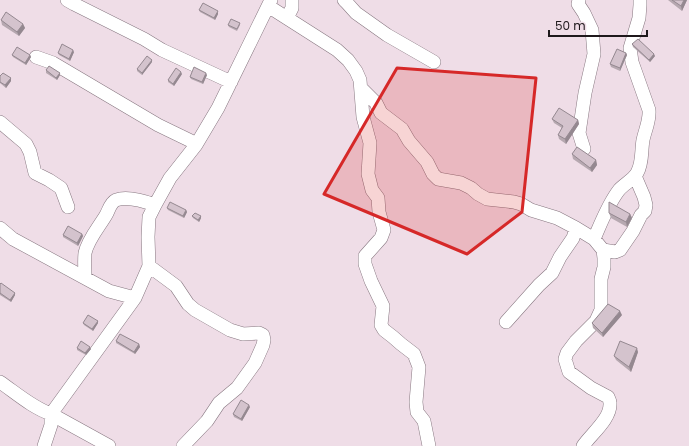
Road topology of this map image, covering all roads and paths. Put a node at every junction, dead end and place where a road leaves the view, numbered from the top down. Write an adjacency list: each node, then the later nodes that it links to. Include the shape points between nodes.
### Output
1 (68, 0): 10 (street, via 162,50)
2 (292, 0): 7 (street, via 292,8)
3 (344, 0): 9 (street, via 356,13 387,35)
4 (579, 0): 14 (street, via 578,4 592,30 594,54 579,133)
5 (640, 0): 15 (street, via 639,18 630,48 632,62 650,116 643,140 642,158)
6 (270, 3): 7 (street); 10 (street)
7 (287, 18): 11 (street, via 337,50 356,71)
8 (36, 57): 13 (street, via 53,63)
9 (434, 62)
10 (231, 82): 13 (street)
11 (361, 88): 19 (street, via 381,112 402,129 438,179 461,183 487,198 521,204); 31 (street, via 363,117 370,143 368,174 372,190 378,198 384,230 381,238 365,256 364,264 383,306 381,325 414,354 419,367 417,412 424,421)
12 (0, 122): 17 (street, via 26,144 36,173 61,188)
13 (196, 145): 16 (street, via 170,178)
14 (584, 149)
15 (635, 176): 20 (street, via 620,189); 21 (street, via 644,197 645,211 620,250)
16 (155, 204): 22 (street, via 149,218); 23 (street, via 138,199 117,199 110,205 88,242)
17 (68, 207)
18 (0, 228): 23 (street, via 13,239)
19 (576, 228): 20 (street); 25 (street, via 573,238 552,273)
20 (594, 239): 21 (street)
21 (603, 250): 32 (street, via 600,310 596,321 580,336 565,359 569,372 608,397 610,404 605,420)
22 (149, 266): 24 (street); 30 (street, via 176,286 195,310 230,330 243,334 259,333 263,335 264,340 255,363 237,388 220,403)
23 (85, 278): 24 (street, via 109,291)
24 (135, 298): 27 (street)
25 (506, 322)
26 (0, 382): 27 (street, via 36,407)
27 (51, 414): 28 (street, via 51,425); 29 (street)
28 (44, 446)
29 (109, 446)
30 (183, 446)
31 (429, 446)
32 (583, 446)

